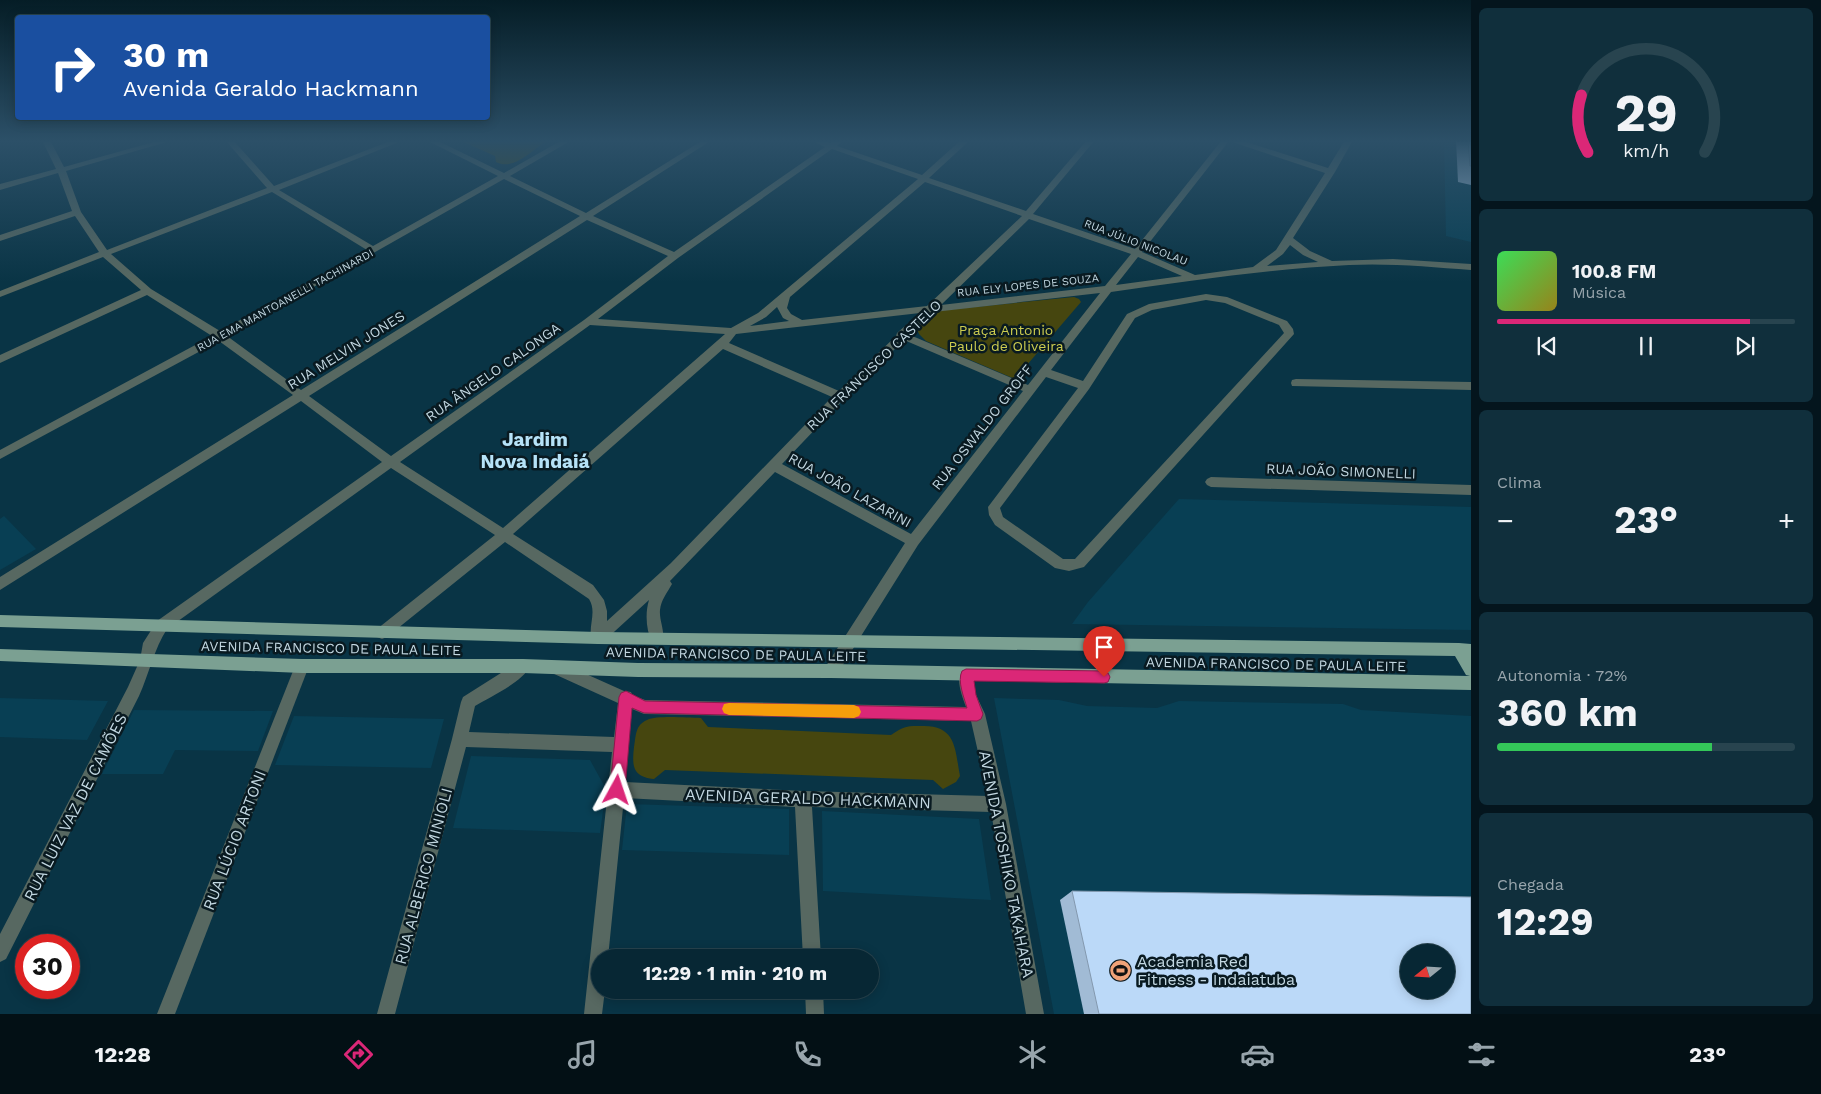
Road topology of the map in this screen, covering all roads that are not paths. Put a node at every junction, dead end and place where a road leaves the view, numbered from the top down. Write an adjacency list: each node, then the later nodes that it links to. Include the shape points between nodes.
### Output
1 (68, 187): 13 (street)
2 (276, 187): 12 (street)
3 (484, 187): 18 (street, RUA EMA MANTOANELLI TACHINARDI)
4 (527, 187): 14 (street)
5 (632, 187): 14 (street, RUA MELVIN JONES)
6 (773, 187): 21 (street, RUA ÂNGELO CALONGA)
7 (913, 187): 30 (street)
8 (946, 187): 15 (street, RUA JÚLIO NICOLAU)
9 (1051, 187): 15 (street, RUA FRANCISCO CASTELO)
10 (1188, 187): 19 (street, RUA OSWALDO GROFF)
11 (1321, 187): 17 (street)
12 (272, 189): 18 (street); 20 (street)
13 (77, 212): 16 (street); 20 (street)
14 (586, 216): 21 (street); 45 (street, RUA MELVIN JONES)
15 (1027, 216): 19 (street, RUA JÚLIO NICOLAU); 26 (street, RUA FRANCISCO CASTELO)
16 (0, 238)
17 (1289, 238): 22 (street, via 1305,253); 24 (street, via 1280,252)
18 (374, 250): 37 (street, RUA EMA MANTOANELLI TACHINARDI)
19 (1136, 253): 25 (street, RUA JÚLIO NICOLAU); 27 (street, RUA OSWALDO GROFF)
20 (105, 254): 28 (street); 29 (street)
21 (675, 256): 33 (street, RUA ÂNGELO CALONGA)
22 (1331, 264): 23 (street, RUA ELY LOPES DE SOUZA, via 1393,262); 24 (street, RUA ELY LOPES DE SOUZA)
23 (1471, 267)
24 (1255, 270): 25 (street, RUA ELY LOPES DE SOUZA)
25 (1195, 278): 27 (street, RUA ELY LOPES DE SOUZA)
26 (958, 283): 31 (street, via 960,290); 32 (street, RUA FRANCISCO CASTELO)
27 (1108, 289): 31 (street, RUA ELY LOPES DE SOUZA); 40 (street, RUA OSWALDO GROFF)
28 (148, 291): 37 (street); 39 (street)
29 (0, 294)
30 (785, 296): 34 (street, via 782,308 787,316); 35 (street, via 762,315)
31 (980, 302): 32 (street, RUA ELY LOPES DE SOUZA)
32 (931, 309): 34 (street, RUA ELY LOPES DE SOUZA); 36 (street, RUA FRANCISCO CASTELO)
33 (588, 322): 35 (street, RUA ELY LOPES DE SOUZA); 48 (street, RUA ÂNGELO CALONGA)
34 (800, 323): 35 (street, RUA ELY LOPES DE SOUZA)
35 (733, 331): 38 (street)
36 (901, 335): 44 (street); 46 (street, RUA FRANCISCO CASTELO)
37 (220, 336): 45 (street); 47 (street, RUA EMA MANTOANELLI TACHINARDI)
38 (722, 344): 46 (street); 52 (street)
39 (0, 359)
40 (1044, 372): 42 (street); 44 (street, RUA OSWALDO GROFF)
41 (1296, 383): 43 (street)
42 (1085, 386): 42 (street, via 994,507 999,521 1060,564 1069,566 1079,563 1289,334 1288,329 1283,323 1216,297 1149,307 1131,316)
43 (1471, 386)
44 (1030, 390): 53 (street, RUA OSWALDO GROFF)
45 (302, 396): 48 (street); 55 (street, RUA MELVIN JONES)
46 (840, 396): 49 (street, RUA FRANCISCO CASTELO)
47 (0, 455)
48 (391, 462): 52 (street); 57 (street, RUA ÂNGELO CALONGA)
49 (773, 465): 53 (street, RUA JOÃO LAZARINI); 54 (street, RUA FRANCISCO CASTELO)
50 (1211, 482): 51 (street, RUA JOÃO SIMONELLI)
51 (1471, 490)
52 (503, 536): 58 (street); 59 (street, via 597,596 600,604)
53 (914, 541): 61 (street, RUA OSWALDO GROFF)
54 (676, 567): 59 (street, RUA FRANCISCO CASTELO); 60 (street, RUA FRANCISCO CASTELO, via 654,599)
55 (0, 584)
56 (0, 621): 57 (main road, AVENIDA FRANCISCO DE PAULA LEITE)
57 (162, 625): 58 (main road, AVENIDA FRANCISCO DE PAULA LEITE); 64 (street, RUA LUIZ VAZ DE CAMÕES, via 150,643)
58 (382, 633): 59 (main road, AVENIDA FRANCISCO DE PAULA LEITE)
59 (598, 638): 60 (main road, AVENIDA FRANCISCO DE PAULA LEITE)
60 (657, 638): 61 (main road, AVENIDA FRANCISCO DE PAULA LEITE)
61 (851, 642): 62 (main road, AVENIDA FRANCISCO DE PAULA LEITE); 69 (street, RUA OSWALDO GROFF)
62 (1465, 650): 68 (main road)
63 (0, 654): 64 (main road, AVENIDA FRANCISCO DE PAULA LEITE)
64 (147, 660): 65 (main road, AVENIDA FRANCISCO DE PAULA LEITE); 80 (street, RUA LUIZ VAZ DE CAMÕES)
65 (302, 666): 66 (main road, AVENIDA FRANCISCO DE PAULA LEITE); 82 (street, RUA LÚCIO ARTONI)
66 (523, 666): 67 (main road, AVENIDA FRANCISCO DE PAULA LEITE); 74 (street, RUA ALBERICO MINIOLI, via 468,702)
67 (557, 668): 69 (main road, AVENIDA FRANCISCO DE PAULA LEITE); 72 (street)
68 (1471, 670)
69 (831, 671): 70 (main road, AVENIDA FRANCISCO DE PAULA LEITE)
70 (966, 675): 71 (main road, AVENIDA FRANCISCO DE PAULA LEITE); 73 (street, AVENIDA TOSHIKO TAKAHARA)
71 (1471, 683)
72 (626, 697): 73 (street, via 644,707); 75 (street)
73 (977, 714): 78 (street, AVENIDA TOSHIKO TAKAHARA)
74 (460, 739): 75 (street); 83 (street, RUA ALBERICO MINIOLI)
75 (622, 745): 76 (street)
76 (617, 790): 77 (street, AVENIDA GERALDO HACKMANN); 84 (street)
77 (803, 799): 78 (street, AVENIDA GERALDO HACKMANN); 79 (street)
78 (998, 804): 86 (street, AVENIDA TOSHIKO TAKAHARA)
79 (811, 949)
80 (0, 953)
81 (814, 999): 85 (street)
82 (166, 1014)
83 (386, 1014)
84 (592, 1014)
85 (815, 1014)
86 (1035, 1014)

